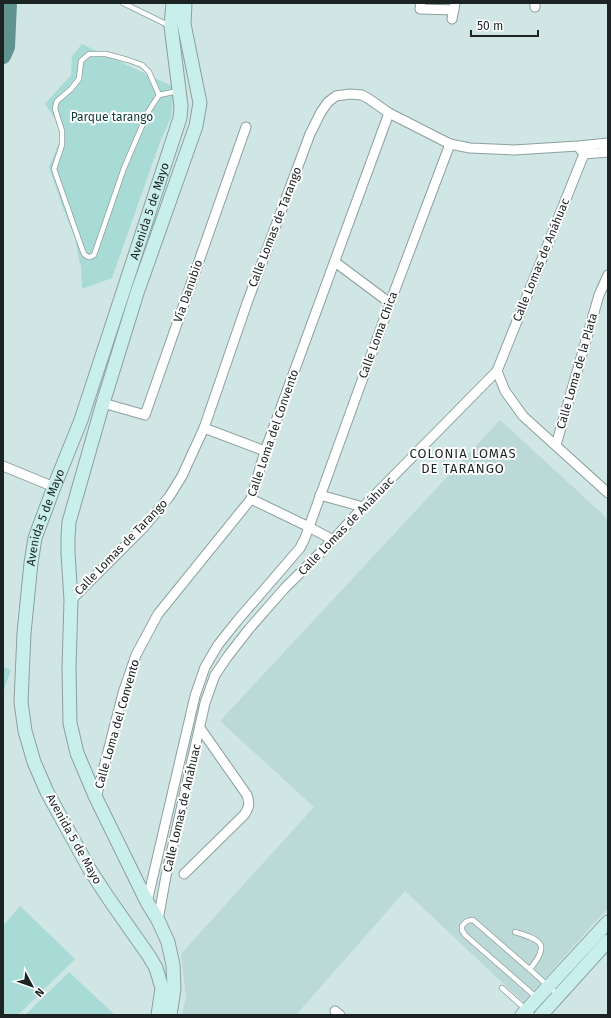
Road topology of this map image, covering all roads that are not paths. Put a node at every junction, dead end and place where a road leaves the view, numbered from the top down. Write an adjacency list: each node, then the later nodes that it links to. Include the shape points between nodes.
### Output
1 (123, 3): 6 (lane)
2 (173, 3): 6 (main road, Avenida 5 de Mayo)
3 (185, 3): 19 (main road, Avenida 5 de Mayo, via 184,24 200,103 196,126 137,293)
4 (419, 5): 5 (street)
5 (454, 11)
6 (171, 26): 7 (main road, Avenida 5 de Mayo)
7 (180, 91): 8 (lane); 24 (main road, Avenida 5 de Mayo, via 180,118 81,420)
8 (159, 95): 8 (lane, via 148,112 124,168 94,255 88,257 84,254 54,169 62,145 62,131 55,109 57,101 76,84 81,61 89,54 106,54 142,65 149,72)
9 (388, 113): 12 (street, Calle Lomas de Tarango); 15 (street, Calle Loma del Convento); 20 (street, Calle Lomas de Tarango, via 369,98 350,94 336,96 321,112 310,134 246,303)
10 (246, 127): 19 (street, Vía Danubio, via 145,415)
11 (608, 143): 13 (street, Calle Lomas de Tarango)
12 (450, 144): 13 (street, Calle Lomas de Tarango, via 470,148); 17 (street, Calle Loma Chica)
13 (581, 150): 14 (street); 18 (street, Calle Lomas de Anáhuac)
14 (608, 152)
15 (335, 262): 17 (street); 22 (street, Calle Loma del Convento)
16 (608, 275): 21 (street, Calle Loma de la Plata, via 600,294)
17 (390, 303): 26 (street, Calle Loma Chica)
18 (497, 371): 21 (street, via 505,391 523,416); 28 (street, Calle Lomas de Anáhuac)
19 (103, 403): 31 (main road, Avenida 5 de Mayo, via 69,522)
20 (204, 428): 22 (street); 31 (street, Calle Lomas de Tarango, via 182,476 169,497 144,527)
21 (556, 445): 25 (street)
22 (265, 451): 27 (street, Calle Loma del Convento)
23 (3, 466): 24 (street)
24 (54, 487): 42 (main road, Avenida 5 de Mayo, via 35,538 31,563 21,702 25,731 34,762 47,792 90,870 150,956)
25 (608, 493)
26 (320, 495): 28 (street); 29 (street, Calle Loma Chica)
27 (251, 499): 29 (street); 33 (street, Calle Loma del Convento, via 158,614 136,655 123,693)
28 (363, 507): 30 (street, Calle Lomas de Anáhuac)
29 (308, 526): 30 (street); 35 (street, Calle Lomas de Anáhuac, via 300,548 237,620 205,667 195,696)
30 (333, 540): 32 (street, Calle Lomas de Anáhuac, via 284,589 228,656 215,675 205,702)
31 (71, 600): 33 (main road, Avenida 5 de Mayo, via 70,723 77,753)
32 (200, 728): 34 (street, via 248,795 250,802 249,809 244,815); 36 (street, Calle Lomas de Anáhuac)
33 (96, 798): 35 (main road, Avenida 5 de Mayo)
34 (184, 874)
35 (147, 902): 36 (main road, Avenida 5 de Mayo); 42 (main road, via 163,956 165,970)
36 (158, 920): 49 (main road, Avenida 5 de Mayo, via 168,942 173,965 174,989)
37 (608, 922): 41 (main road)
38 (515, 932): 40 (lane, via 528,936 540,944 541,954)
39 (608, 941): 44 (main road)
40 (530, 969): 41 (lane); 45 (lane, via 473,920 468,920 462,926 466,935)
41 (548, 986): 44 (lane); 45 (main road)
42 (162, 988): 48 (main road, Avenida 5 de Mayo)
43 (502, 988): 47 (lane)
44 (559, 995): 46 (main road)
45 (537, 999): 46 (lane); 47 (main road)
46 (544, 1012)
47 (527, 1013)
48 (158, 1015)
49 (170, 1015)

